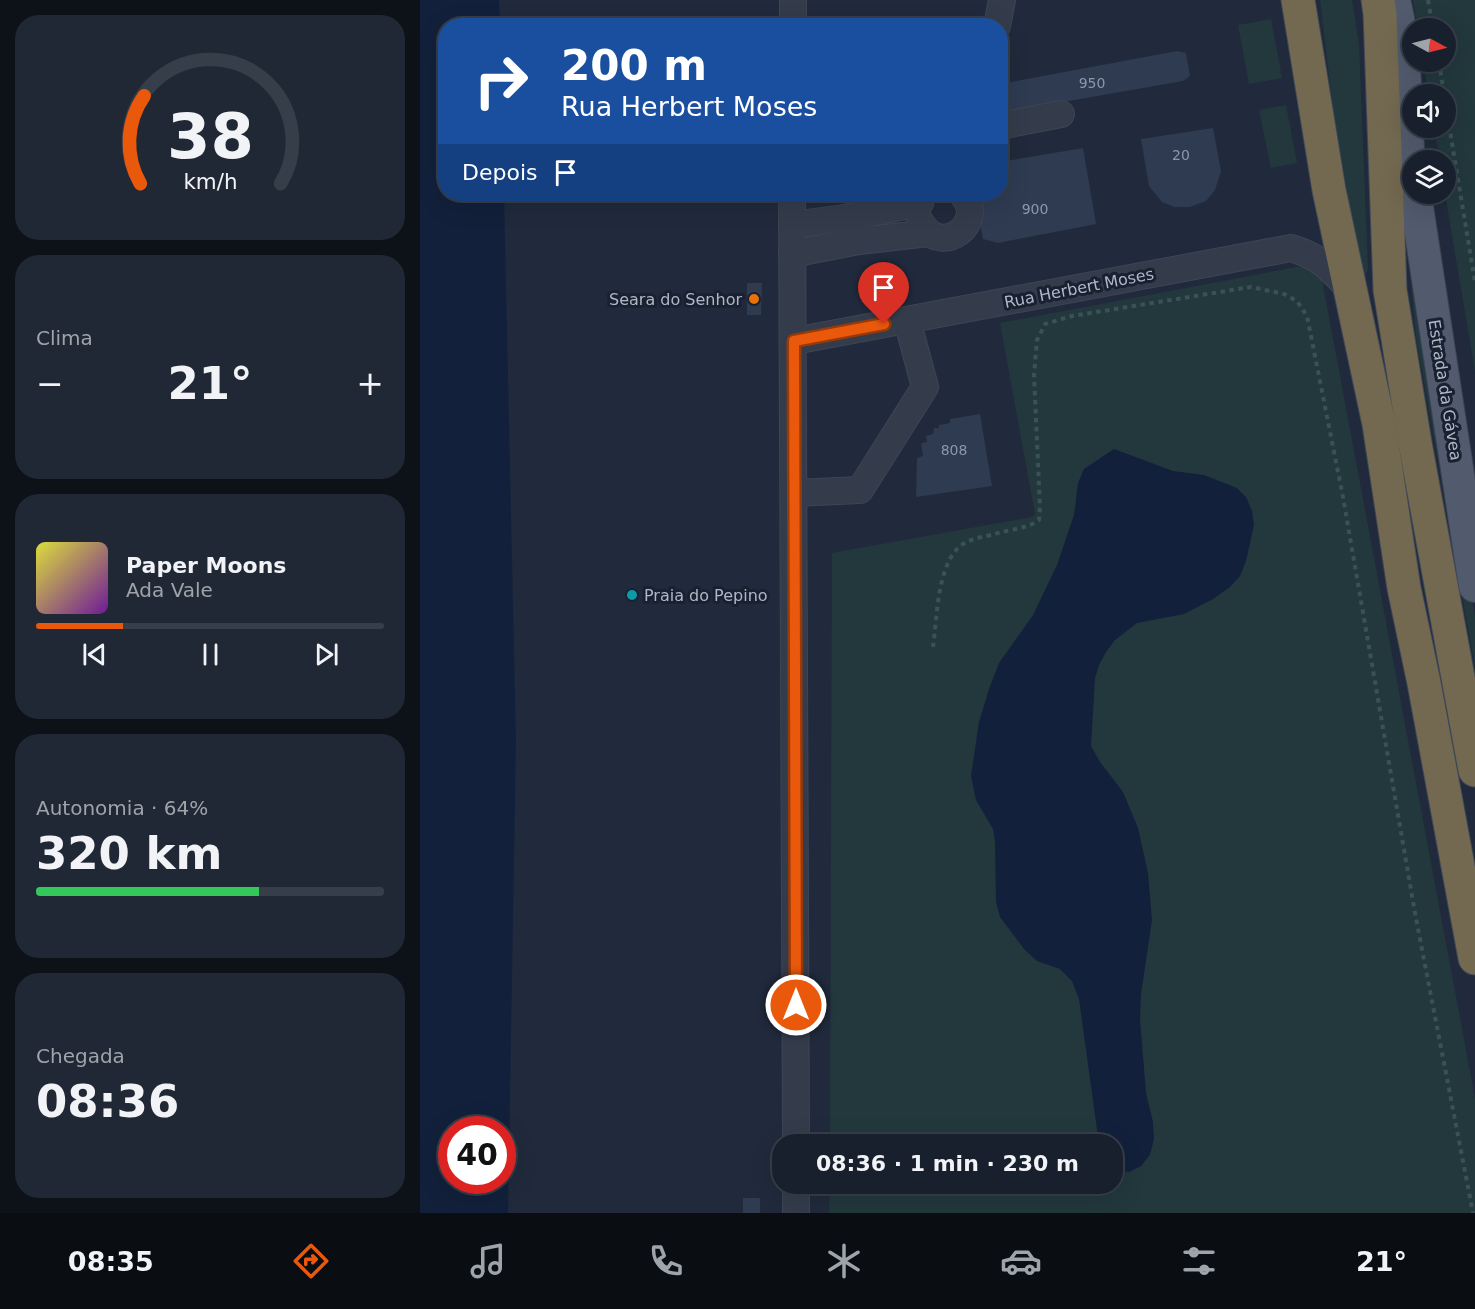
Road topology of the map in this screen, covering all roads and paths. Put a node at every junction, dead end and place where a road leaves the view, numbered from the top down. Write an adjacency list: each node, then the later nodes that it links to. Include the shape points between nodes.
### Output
1 (794, 0): 7 (street)
2 (1002, 0): 8 (street)
3 (1298, 0): 23 (highway, via 1329,190)
4 (1378, 0): 29 (highway, via 1391,299)
5 (1394, 0): 13 (main road, via 1402,42)
6 (1428, 0): 9 (path)
7 (793, 18)
8 (999, 18)
9 (1431, 18)
10 (1061, 114): 11 (street)
11 (1008, 124)
12 (1451, 138): 22 (path)
13 (1408, 150)
14 (792, 201): 19 (street)
15 (912, 201): 19 (street, via 844,218)
16 (923, 201): 20 (street, via 919,214)
17 (967, 201): 20 (street, via 970,213 964,229 949,237)
18 (1417, 204): 27 (main road, Estrada da Gávea)
19 (792, 225): 21 (street)
20 (929, 233): 21 (street)
21 (792, 254): 25 (street)
22 (1475, 282)
23 (1351, 291): 24 (street, Rua Herbert Moses, via 1326,264 1291,248); 30 (highway, via 1379,424 1404,588)
24 (907, 320): 25 (street, Rua Herbert Moses); 26 (street, via 925,387 860,490)
25 (794, 341): 26 (street)
26 (794, 493): 31 (street)
27 (1475, 586)
28 (933, 647): 34 (path, via 942,583 958,548 1032,526 1039,520 1034,375 1037,340 1045,324 1072,316 1251,287 1297,301 1307,316 1343,497 1415,914)
29 (1475, 770)
30 (1475, 957)
31 (796, 1134)
32 (796, 1194): 33 (street)
33 (796, 1213)
34 (1473, 1213)

